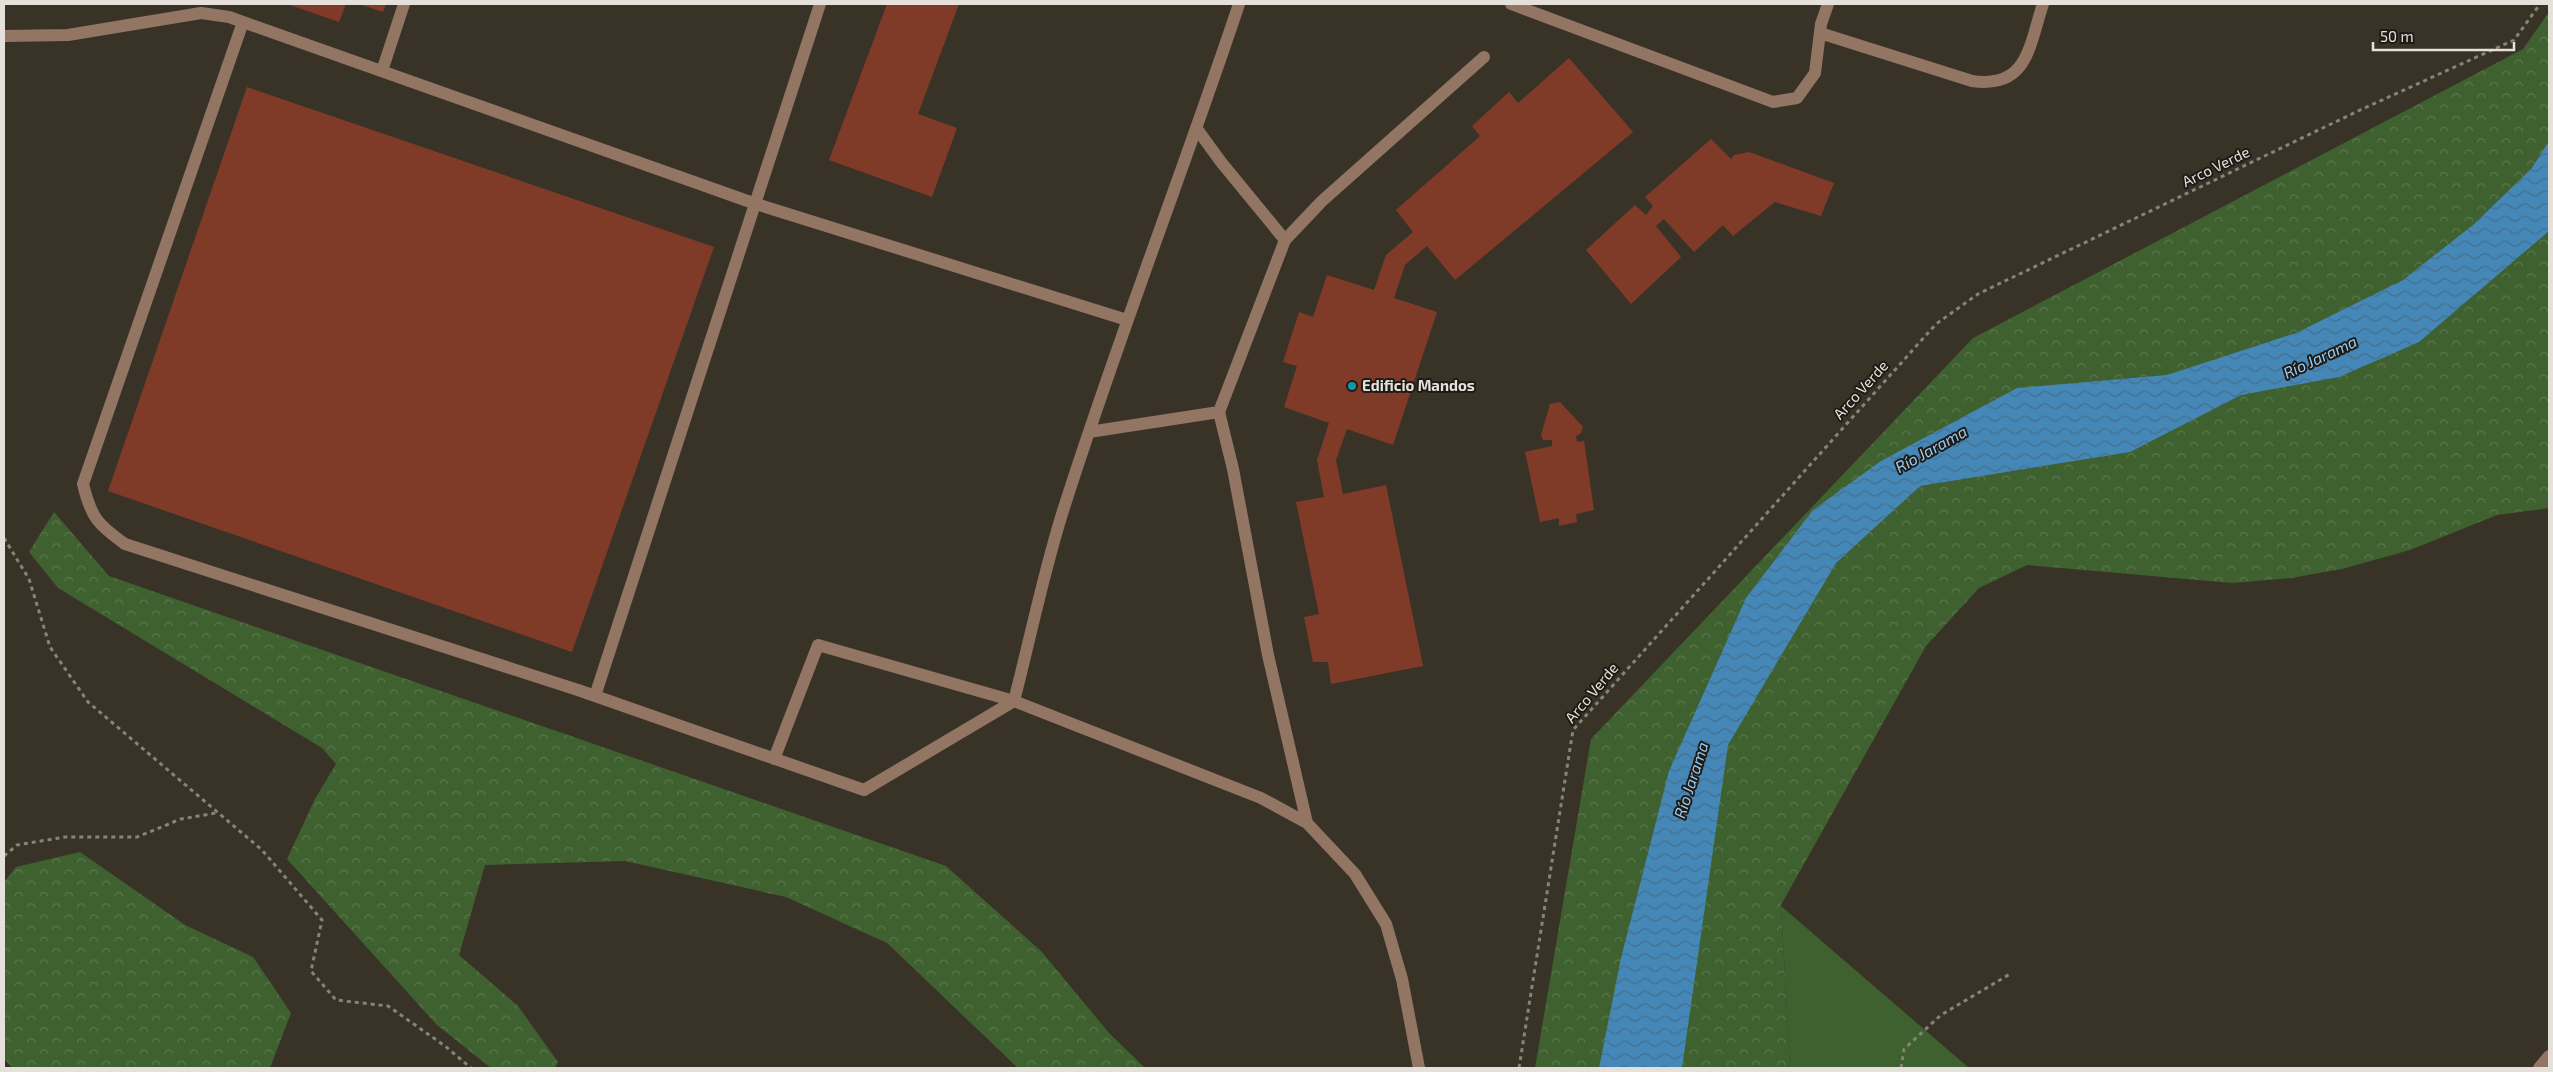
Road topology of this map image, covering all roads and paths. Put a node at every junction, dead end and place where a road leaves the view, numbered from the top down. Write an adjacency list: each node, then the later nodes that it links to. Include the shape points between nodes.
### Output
1 (404, 4): 12 (lane)
2 (820, 4): 14 (lane)
3 (1239, 4): 13 (lane)
4 (1511, 4): 9 (lane, via 1773,102 1797,98 1815,73)
5 (1828, 4): 9 (lane)
6 (2043, 4): 9 (lane, via 2023,64 2010,78 1989,84)
7 (2540, 4): 30 (path, Arco Verde, via 2514,40 2358,111 1978,294 1936,324 1573,730)
8 (243, 22): 10 (lane, via 201,13 68,35); 12 (lane); 20 (lane, via 83,484 89,509 103,529 125,544)
9 (1820, 33)
10 (4, 36)
11 (1484, 57): 15 (lane, via 1322,202)
12 (382, 71): 14 (lane)
13 (1197, 130): 15 (lane); 16 (lane)
14 (756, 204): 16 (lane); 20 (lane)
15 (1286, 240): 17 (lane)
16 (1127, 320): 18 (lane)
17 (1218, 412): 18 (lane); 24 (lane, via 1268,655)
18 (1089, 432): 21 (lane, via 1061,516)
19 (4, 538): 23 (path, via 29,579 50,648 88,702)
20 (595, 696): 22 (lane)
21 (1014, 701): 22 (lane, via 864,790); 22 (lane, via 818,645); 24 (lane, via 1261,798)
22 (774, 758)
23 (216, 813): 25 (path, via 181,819 137,837 64,837 17,845); 28 (path, via 262,850 322,920 311,971 336,1000 388,1006)
24 (1307, 823): 29 (lane, via 1356,874 1386,924 1402,979)
25 (4, 856)
26 (2010, 974): 31 (path, via 1941,1015 1904,1049)
27 (2549, 1056): 32 (lane)
28 (471, 1068)
29 (1419, 1068)
30 (1518, 1068)
31 (1901, 1068)
32 (2538, 1068)

